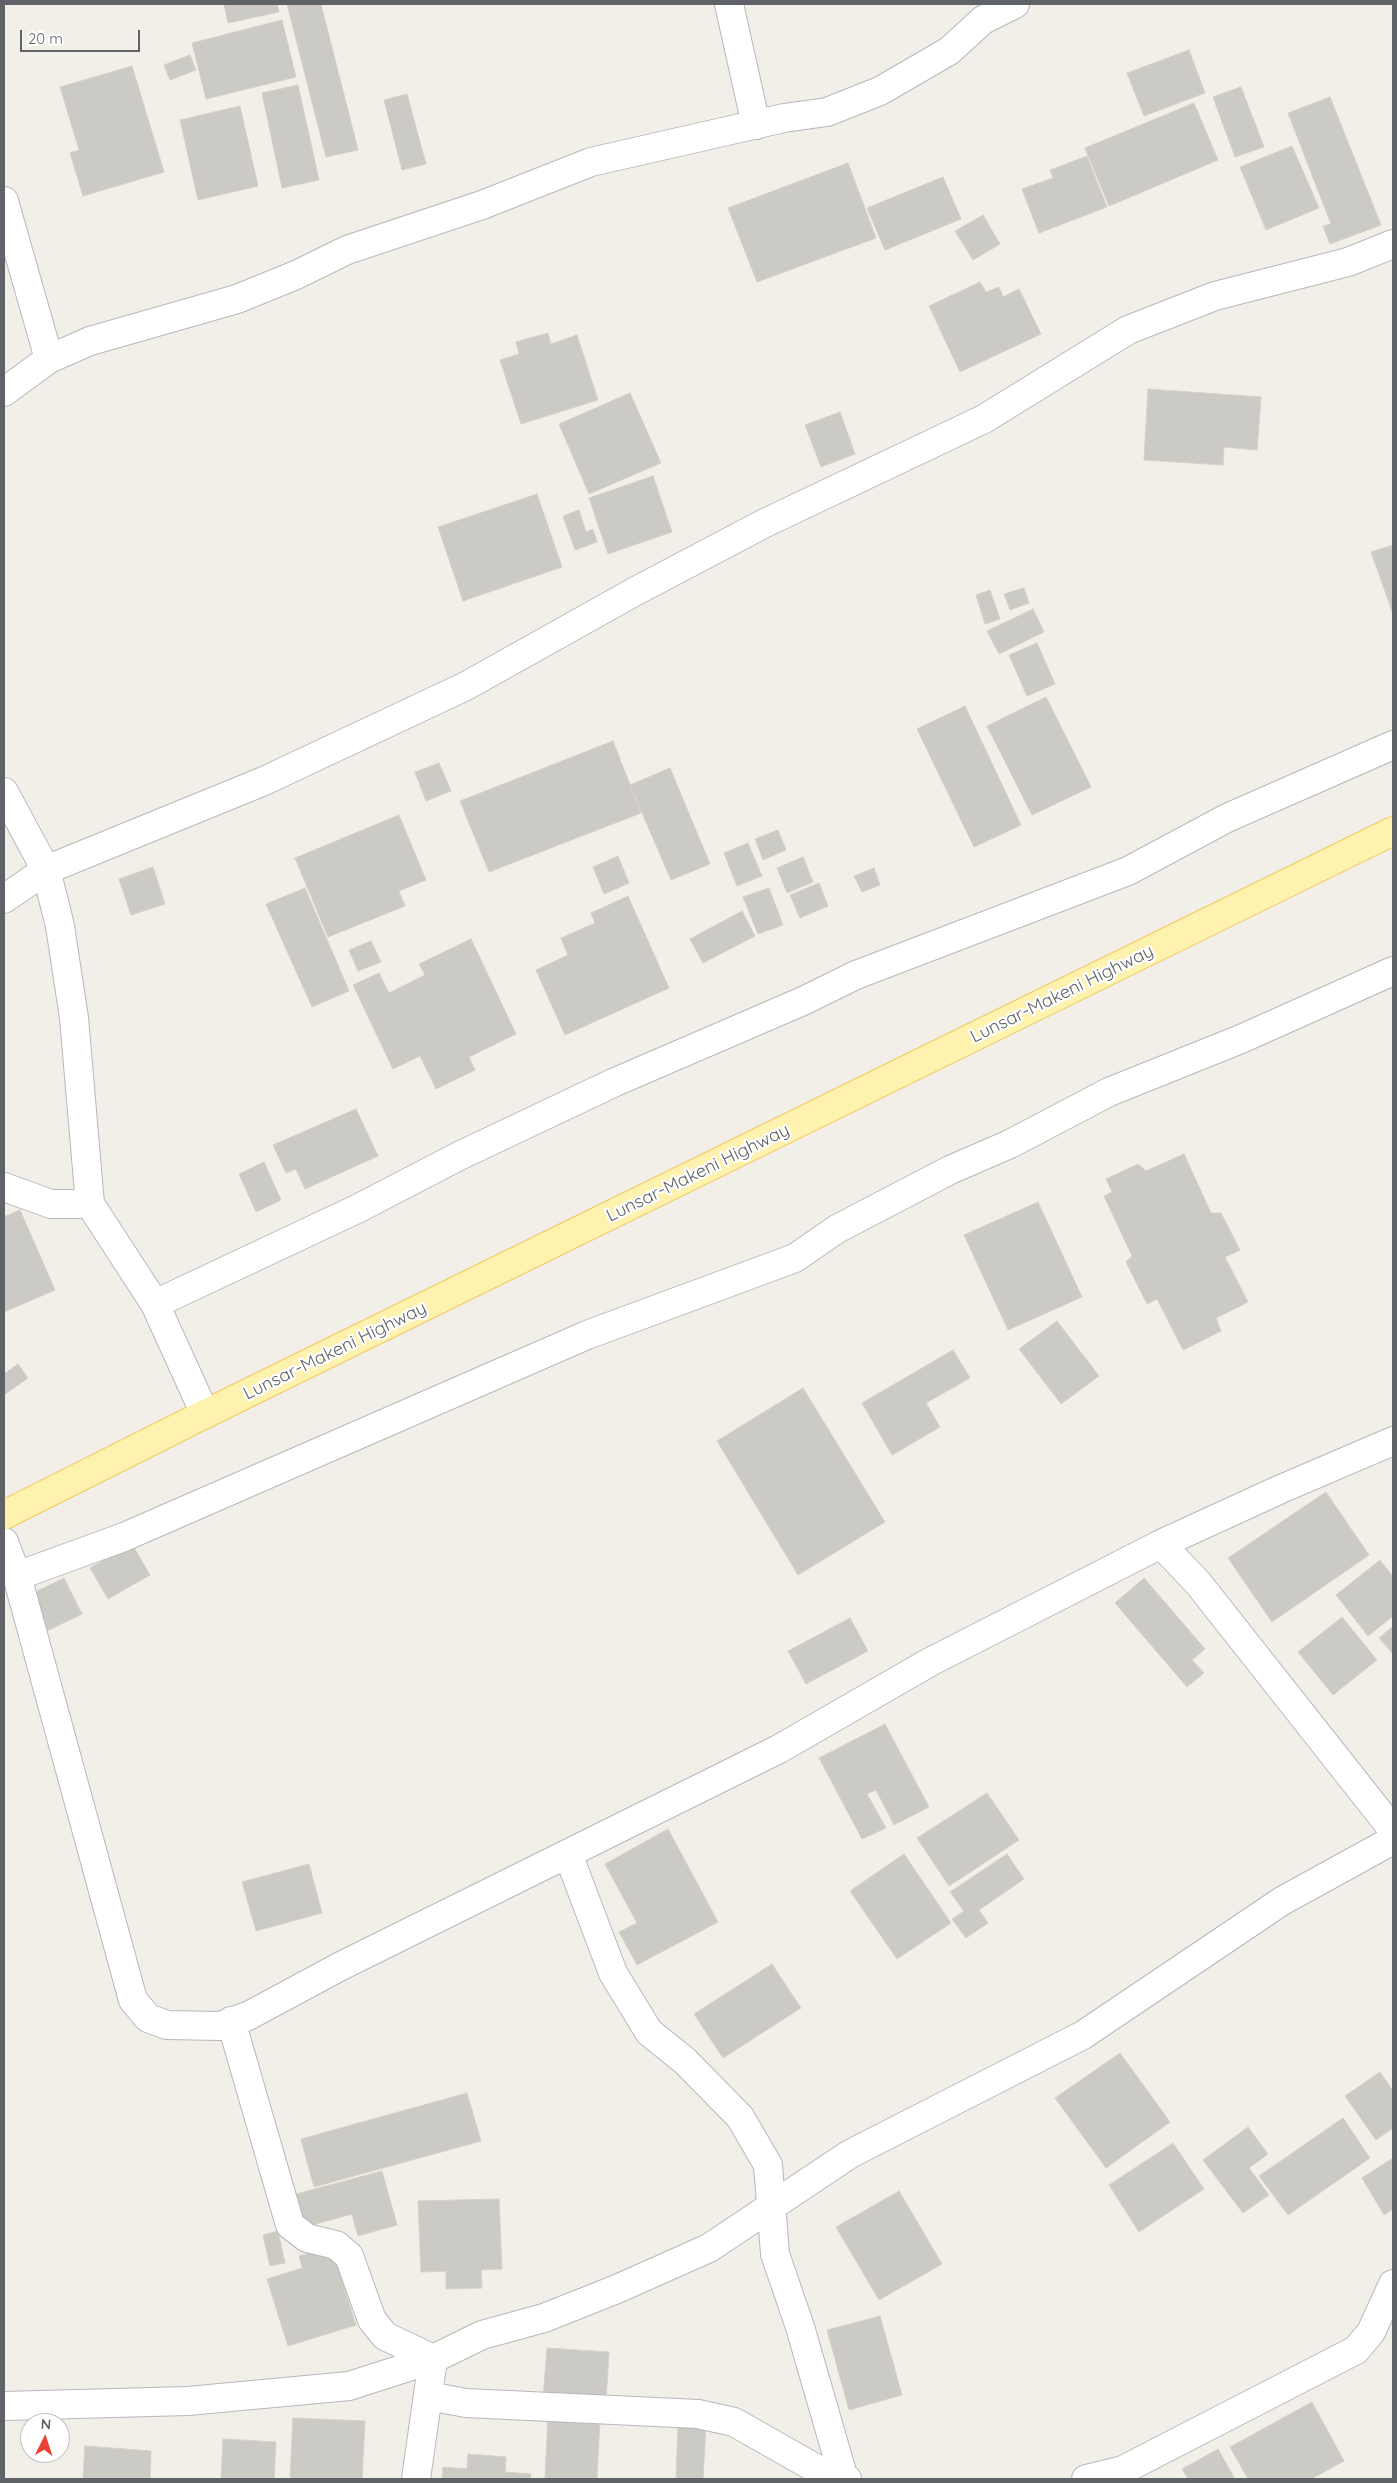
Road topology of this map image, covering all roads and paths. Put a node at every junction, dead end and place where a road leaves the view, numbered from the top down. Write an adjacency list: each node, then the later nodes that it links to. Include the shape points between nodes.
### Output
1 (728, 4): 3 (street)
2 (1015, 4): 3 (street, via 984,20 949,51 880,91 828,112)
3 (756, 125): 6 (street, via 591,162 482,205 347,250 237,299 117,332)
4 (4, 201): 6 (street)
5 (1393, 244): 11 (street, via 1348,262 1215,296 1128,330 984,419 765,524 634,592 466,686 264,781)
6 (49, 359): 7 (street)
7 (4, 392)
8 (1393, 745): 16 (street, via 1227,818 1128,871 856,975 613,1083)
9 (4, 792): 11 (street)
10 (1393, 831): 17 (main road, Lunsar-Makeni Highway)
11 (46, 870): 12 (street); 15 (street, via 60,926 74,1018)
12 (4, 899)
13 (1393, 971): 22 (street, via 1241,1039 1109,1092 837,1229 794,1258 587,1335 124,1537)
14 (4, 1187): 15 (street, via 51,1204)
15 (90, 1204): 16 (street)
16 (154, 1304): 17 (street)
17 (205, 1414): 19 (main road, Lunsar-Makeni Highway)
18 (1393, 1442): 21 (street)
19 (4, 1516)
20 (4, 1542): 22 (street)
21 (1161, 1544): 23 (street, via 1198,1583); 25 (street, via 930,1662 779,1750)
22 (17, 1576): 26 (street, via 133,2000 148,2018 167,2025 220,2026)
23 (1393, 1830)
24 (1393, 1840): 27 (street, via 1282,1901 1082,2035 850,2154)
25 (568, 1854): 26 (street, via 341,1966 248,2016); 27 (street, via 613,1973 649,2032 685,2061 740,2117 768,2165)
26 (231, 2021): 29 (street, via 290,2225 307,2238 336,2245 348,2256 372,2320 385,2336)
27 (772, 2207): 29 (street, via 709,2248 544,2318 482,2335); 33 (street, via 775,2254)
28 (1393, 2284): 34 (street, via 1371,2332 1356,2350 1122,2470)
29 (433, 2359): 30 (street); 31 (street, via 349,2386 188,2401)
30 (428, 2396): 32 (street); 33 (street, via 466,2403 698,2414 734,2422 815,2468)
31 (4, 2406)
32 (416, 2479)
33 (845, 2479)
34 (1086, 2479)

